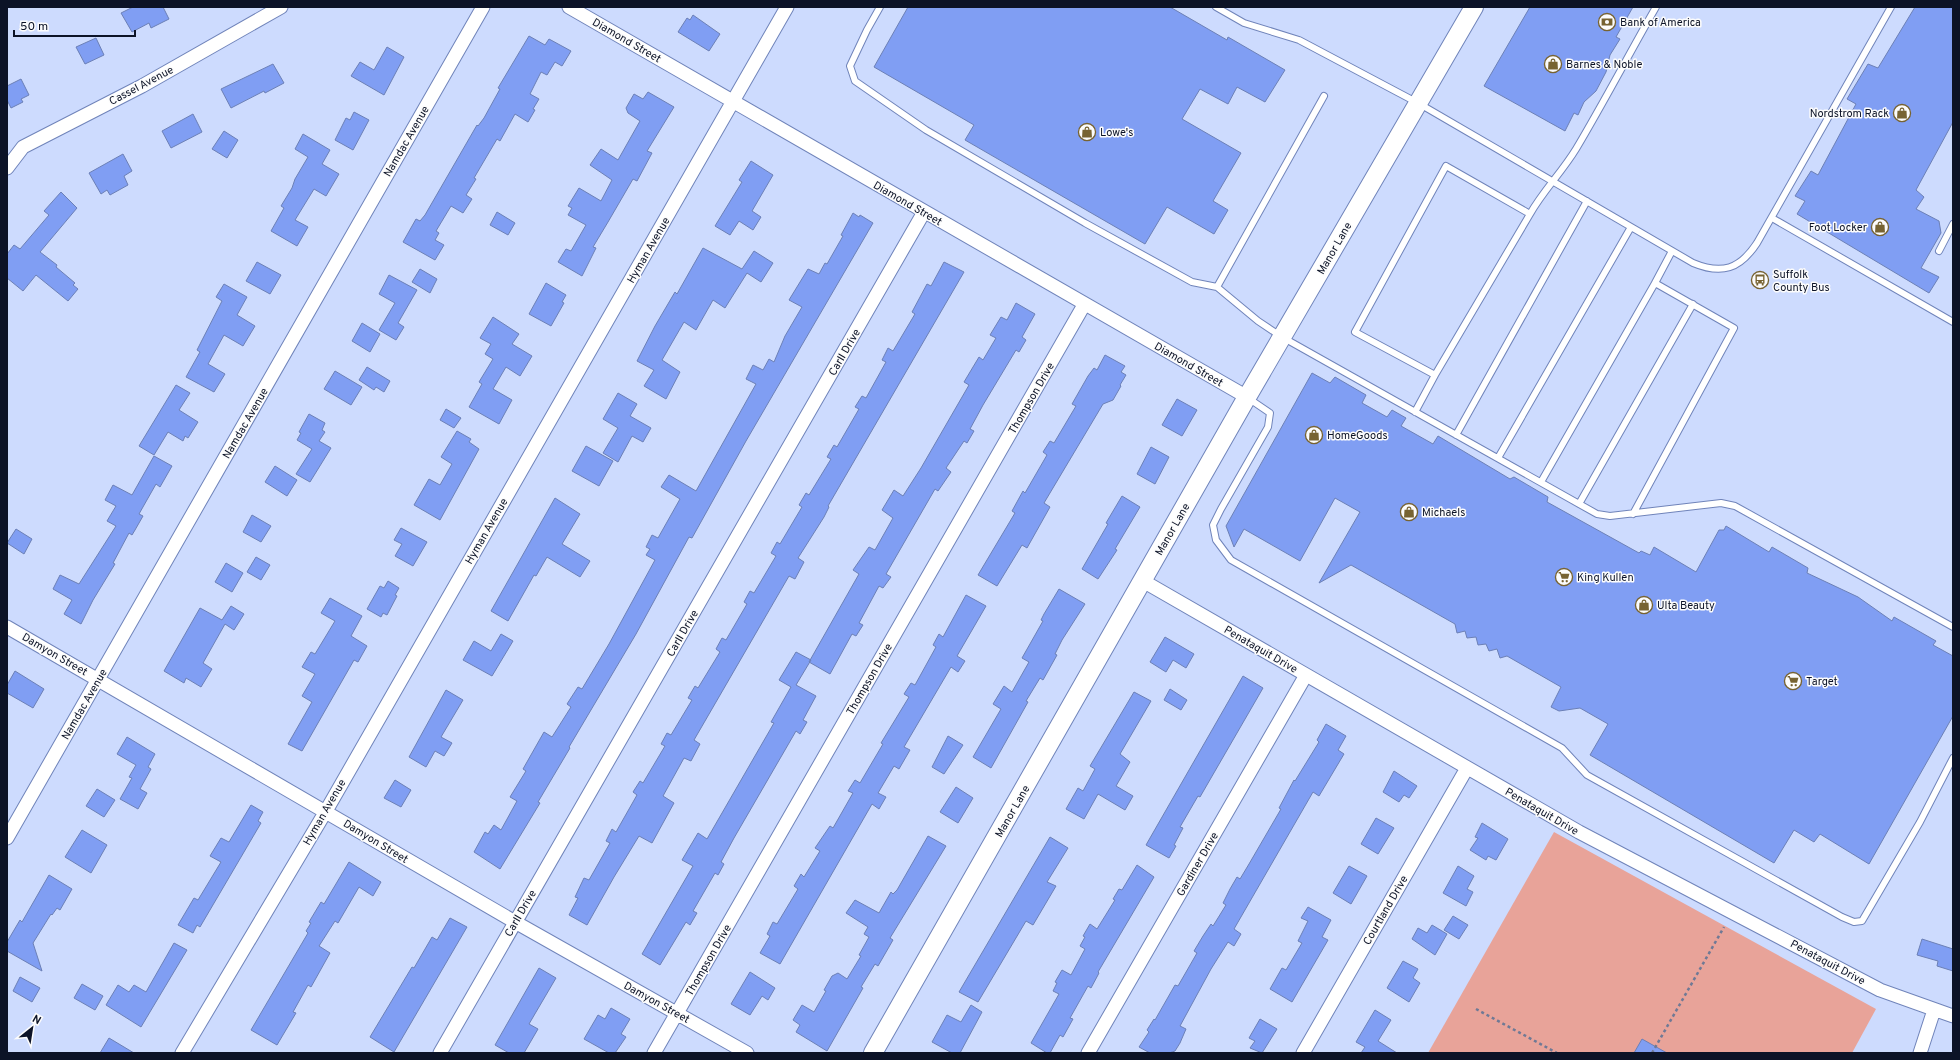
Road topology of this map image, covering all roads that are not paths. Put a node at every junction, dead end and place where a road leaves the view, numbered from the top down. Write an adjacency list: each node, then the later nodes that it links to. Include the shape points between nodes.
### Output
1 (281, 7): 13 (street, Cassel Avenue, via 142,86 23,147)
2 (483, 7): 41 (street, Namdac Avenue)
3 (569, 7): 11 (street, Diamond Street)
4 (787, 7): 11 (street, Hyman Avenue)
5 (880, 7): 24 (lane, via 850,66 854,81 950,145 1085,223 1192,282)
6 (1216, 7): 12 (lane, via 1244,23 1299,40)
7 (1474, 7): 12 (street, Manor Lane)
8 (1656, 7): 14 (lane, via 1575,150)
9 (1891, 7): 18 (lane)
10 (1324, 96): 24 (lane)
11 (734, 101): 16 (street, Diamond Street); 44 (street, Hyman Avenue)
12 (1418, 103): 14 (lane); 28 (street, Manor Lane)
13 (7, 168)
14 (1554, 182): 15 (lane); 17 (lane, via 1542,194)
15 (1587, 201): 20 (lane); 32 (lane)
16 (924, 212): 26 (street, Diamond Street); 46 (street, Carll Drive)
17 (1530, 214): 29 (lane); 29 (lane, via 1446,166 1355,332)
18 (1772, 218): 21 (lane, via 1750,253 1730,268 1705,268); 27 (lane)
19 (1953, 224): 22 (lane)
20 (1632, 227): 21 (lane); 33 (lane)
21 (1672, 251): 23 (lane)
22 (1939, 251)
23 (1655, 283): 25 (lane); 34 (lane)
24 (1217, 287): 28 (lane)
25 (1693, 304): 35 (lane); 36 (lane, via 1734,328)
26 (1084, 305): 30 (street, Diamond Street); 48 (street, Thompson Drive)
27 (1953, 322)
28 (1282, 337): 30 (street, Manor Lane); 31 (lane)
29 (1435, 375): 31 (lane)
30 (1247, 398): 37 (street, Manor Lane); 42 (lane, via 1270,413 1268,427 1213,525 1216,540 1231,560 1562,748 1587,775 1842,917 1854,922 1862,921 1920,822)
31 (1415, 412): 32 (lane)
32 (1456, 435): 33 (lane)
33 (1498, 458): 34 (lane)
34 (1541, 482): 35 (lane)
35 (1579, 504): 36 (lane, via 1597,514)
36 (1633, 514): 39 (lane, via 1721,503 1735,506)
37 (1143, 581): 40 (street, Penataquit Drive); 54 (street, Manor Lane)
38 (7, 627): 41 (street, Damyon Street)
39 (1953, 627)
40 (1306, 675): 43 (street, Penataquit Drive); 55 (street, Gardiner Drive)
41 (98, 679): 44 (street, Damyon Street); 45 (street, Namdac Avenue)
42 (1953, 758)
43 (1467, 768): 47 (street, Penataquit Drive, via 1579,832 1880,990); 56 (street, Courtland Drive)
44 (326, 810): 46 (street, Damyon Street); 50 (street, Hyman Avenue)
45 (7, 838)
46 (515, 922): 48 (street, Damyon Street); 51 (street, Carll Drive)
47 (1934, 1010): 49 (street, Penataquit Drive); 57 (street)
48 (677, 1013): 52 (street, Thompson Drive); 53 (street, Damyon Street)
49 (1953, 1016)
50 (182, 1053)
51 (440, 1053)
52 (654, 1053)
53 (747, 1053)
54 (873, 1053)
55 (1088, 1053)
56 (1303, 1053)
57 (1920, 1053)

